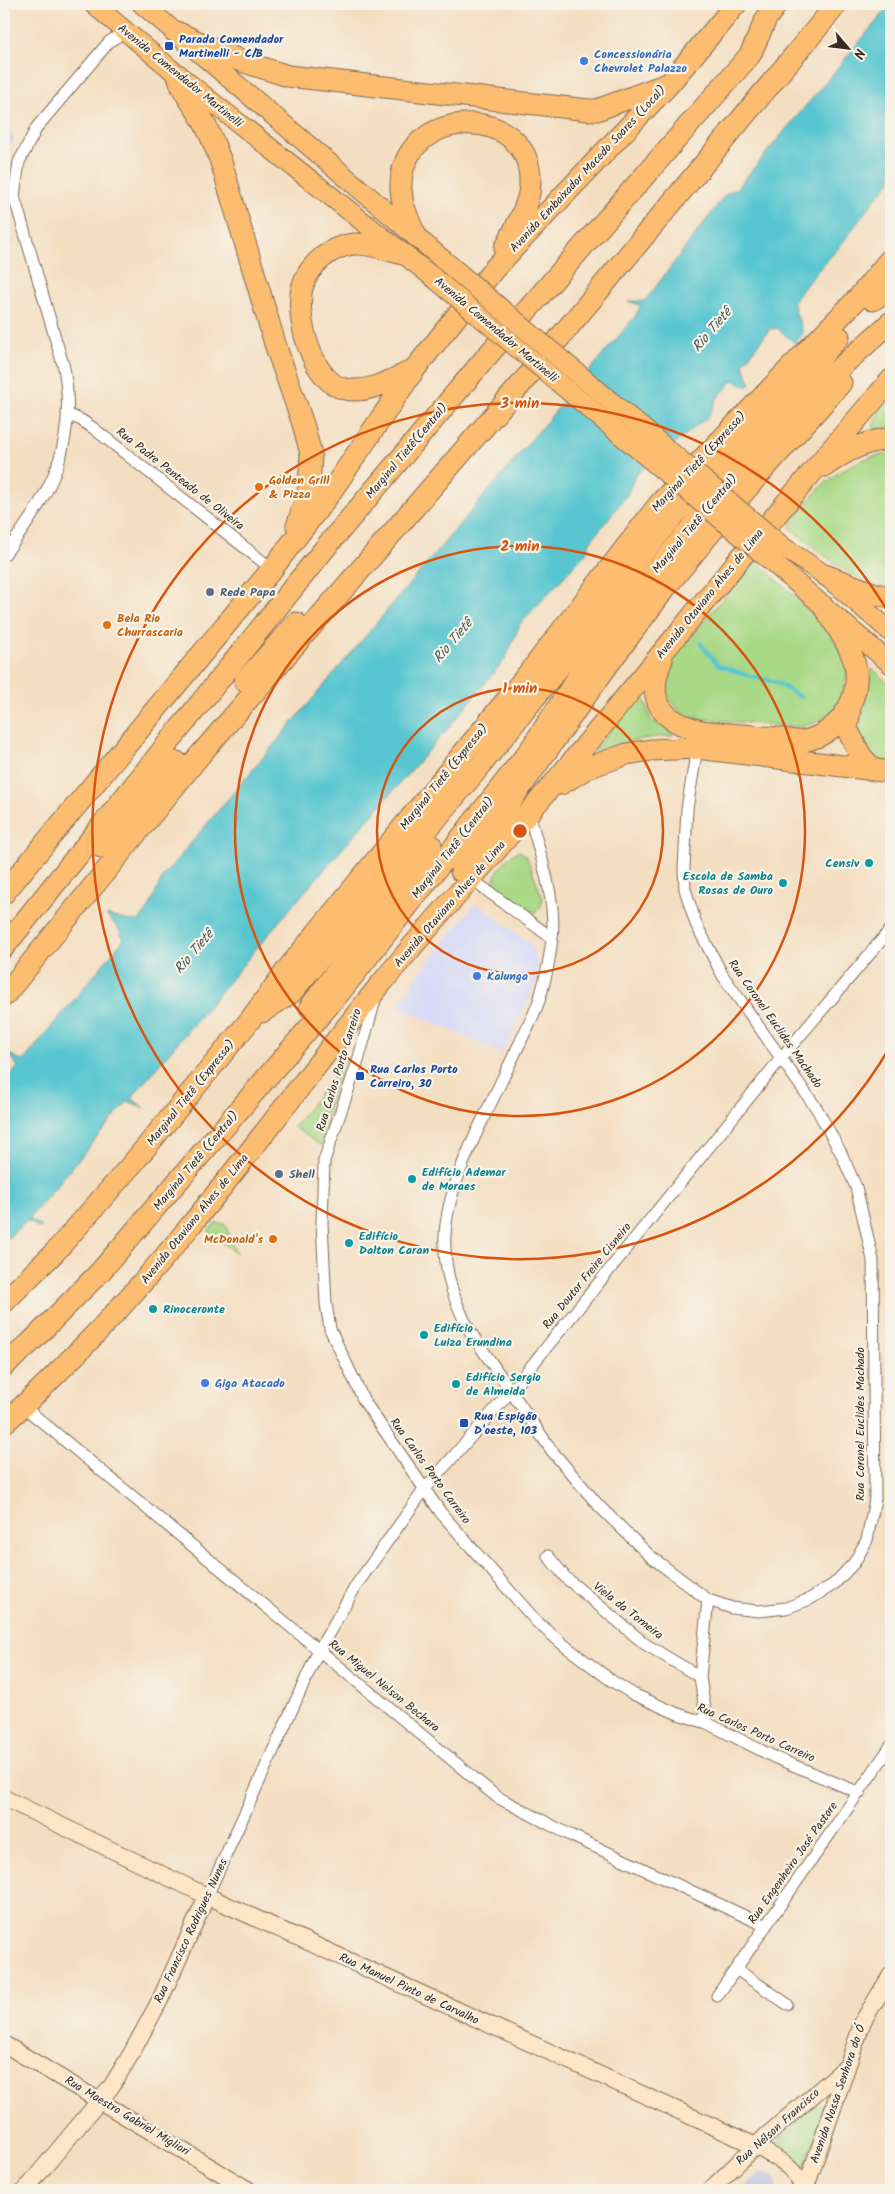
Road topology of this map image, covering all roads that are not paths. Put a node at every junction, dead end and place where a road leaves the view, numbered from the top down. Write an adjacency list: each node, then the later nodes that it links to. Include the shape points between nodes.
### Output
1 (93, 4): 7 (main road, Avenida Comendador Martinelli)
2 (142, 4): 8 (main road, Avenida Comendador Martinelli)
3 (736, 4): 11 (highway, Avenida Embaixador Macedo Soares (Local))
4 (777, 4): 9 (highway, via 766,19)
5 (794, 4): 9 (highway)
6 (836, 4): 25 (highway, via 522,383)
7 (125, 30): 10 (main road, Avenida Comendador Martinelli); 22 (street, via 110,42 36,127 19,162 14,196 64,368)
8 (174, 31): 11 (highway, via 241,61 288,76 531,104 597,110); 12 (main road, Avenida Comendador Martinelli)
9 (750, 55): 27 (highway, Marginal Tietê(Central), via 488,355)
10 (178, 75): 13 (main road, Avenida Comendador Martinelli); 26 (highway, via 180,84 201,116 222,165 311,454 306,504)
11 (668, 84): 15 (highway, Avenida Embaixador Macedo Soares (Local))
12 (416, 236): 15 (highway, via 407,216 401,187 408,159 416,146 432,132 448,125 472,124 494,128 519,145 527,160 531,185 522,213); 30 (main road, Avenida Comendador Martinelli, bridge, via 783,547)
13 (403, 254): 20 (highway, via 370,245 342,246 324,255 302,286 302,325 320,370 331,383 344,389 375,387); 32 (main road, Avenida Comendador Martinelli, bridge)
14 (891, 258): 52 (highway, Marginal Tietê (Expressa), via 860,297 660,503 536,664)
15 (494, 269): 20 (highway, Avenida Embaixador Macedo Soares (Local))
16 (891, 278): 18 (highway)
17 (891, 288): 18 (highway)
18 (873, 300): 38 (highway, Marginal Tietê (Central), via 676,513)
19 (891, 324): 45 (highway, via 749,486 666,587 460,873); 54 (highway, Marginal Tietê (Central), via 814,391 774,431 694,524 612,626 530,750 341,991)
20 (414, 370): 26 (highway, Avenida Embaixador Macedo Soares (Local), via 330,493)
21 (891, 380): 24 (highway, Avenida Otaviano Alves de Lima)
22 (69, 415): 28 (street, via 57,471 42,500); 29 (street, Rua Padre Penteado de Oliveira, via 93,428)
23 (891, 439): 24 (highway, via 874,441 834,460)
24 (781, 507): 34 (highway, Avenida Otaviano Alves de Lima)
25 (399, 526): 46 (highway, via 360,552 58,895); 51 (highway, via 200,755)
26 (290, 545): 29 (highway)
27 (326, 547): 40 (highway, via 303,560 143,744); 46 (highway)
28 (4, 555)
29 (272, 569): 40 (highway)
30 (826, 575): 31 (highway); 33 (main road, Avenida Comendador Martinelli)
31 (891, 597)
32 (823, 606): 35 (main road, Avenida Comendador Martinelli); 36 (highway, via 846,642 856,670)
33 (891, 632)
34 (668, 646): 36 (highway, via 656,678 655,695 660,709 686,727 803,741 830,729); 41 (highway, Avenida Otaviano Alves de Lima)
35 (891, 664)
36 (850, 708): 39 (highway, via 847,730 861,756)
37 (697, 748): 39 (highway); 41 (highway, via 651,750 608,760 587,768); 53 (street, Rua Coronel Euclides Machado, via 687,809 686,889 696,924 709,952)
38 (481, 765): 52 (highway, Marginal Tietê (Central), via 291,993); 54 (highway, via 467,795 261,1071)
39 (882, 770)
40 (103, 774): 44 (highway)
41 (546, 793): 42 (highway, Avenida Otaviano Alves de Lima)
42 (529, 813): 43 (highway, Avenida Otaviano Alves de Lima); 48 (street, Rua Coronel Euclides Machado, via 553,910)
43 (471, 879): 45 (highway, Avenida Otaviano Alves de Lima); 48 (street)
44 (4, 893)
45 (452, 900): 50 (highway, Avenida Otaviano Alves de Lima)
46 (24, 922): 49 (highway)
47 (891, 929): 53 (street, Rua Doutor Freire Cisneiro)
48 (552, 938): 57 (street, Rua Coronel Euclides Machado, via 541,995 464,1160 450,1195 446,1220 444,1253 460,1314)
49 (4, 947)
50 (377, 989): 58 (highway, Avenida Otaviano Alves de Lima, via 158,1266); 60 (street, Rua Carlos Porto Carreiro, via 358,1061 324,1161 322,1223 326,1304 330,1329 364,1401)
51 (4, 996)
52 (250, 1020): 55 (highway, Marginal Tietê (Expressa), via 133,1163 55,1252)
53 (782, 1057): 57 (street, Rua Doutor Freire Cisneiro); 62 (street, Rua Coronel Euclides Machado, via 817,1109 841,1153 856,1187 873,1260 875,1499 867,1540 854,1563 834,1584 810,1599 786,1608 758,1611 732,1608)
54 (259, 1086): 56 (highway, Marginal Tietê (Central), via 100,1272)
55 (4, 1302)
56 (4, 1366)
57 (510, 1391): 60 (street, Rua Doutor Freire Cisneiro); 62 (street, Rua Coronel Euclides Machado, via 552,1451 599,1506 650,1556)
58 (24, 1407): 59 (highway, Avenida Otaviano Alves de Lima); 63 (street, Rua Miguel Nelson Bechara)
59 (4, 1423)
60 (424, 1490): 63 (street, Rua Doutor Freire Cisneiro, via 357,1584); 65 (street, Rua Carlos Porto Carreiro, via 502,1584 564,1646 633,1694)
61 (548, 1556): 64 (street, Viela da Torneira, via 566,1578 645,1644)
62 (708, 1600): 64 (street)
63 (319, 1650): 69 (street, Rua Francisco Rodrigues Nunes); 70 (street, Rua Miguel Nelson Bechara, via 497,1797 570,1835)
64 (700, 1677): 65 (street)
65 (707, 1723): 67 (street, Rua Carlos Porto Carreiro, via 776,1758)
66 (891, 1746): 67 (street, Rua Engenheiro José Pastore)
67 (860, 1793): 70 (street, Rua Engenheiro José Pastore)
68 (4, 1798): 69 (main road, Rua Manuel Pinto de Carvalho)
69 (206, 1896): 77 (main road, Rua Francisco Rodrigues Nunes, via 160,2000 131,2054); 78 (main road, Rua Manuel Pinto de Carvalho)
70 (766, 1926): 71 (street, Rua Engenheiro José Pastore)
71 (736, 1969): 73 (street, Rua Engenheiro José Pastore); 74 (street)
72 (891, 1975): 76 (main road, Avenida Nossa Senhora do Ó, via 863,2021)
73 (717, 1996)
74 (787, 2004)
75 (4, 2044): 77 (main road, Rua Maestro Gabriel Migliori)
76 (848, 2066): 78 (main road, Rua Nélson Francisco); 82 (main road, Avenida Nossa Senhora do Ó)
77 (100, 2100): 79 (main road, Rua Francisco Rodrigues Nunes); 80 (main road, Rua Maestro Gabriel Migliori)
78 (756, 2146): 81 (main road, Rua Nélson Francisco); 82 (main road, Rua Manuel Pinto de Carvalho, via 793,2170)
79 (25, 2190)
80 (249, 2190)
81 (710, 2190)
82 (804, 2190)

